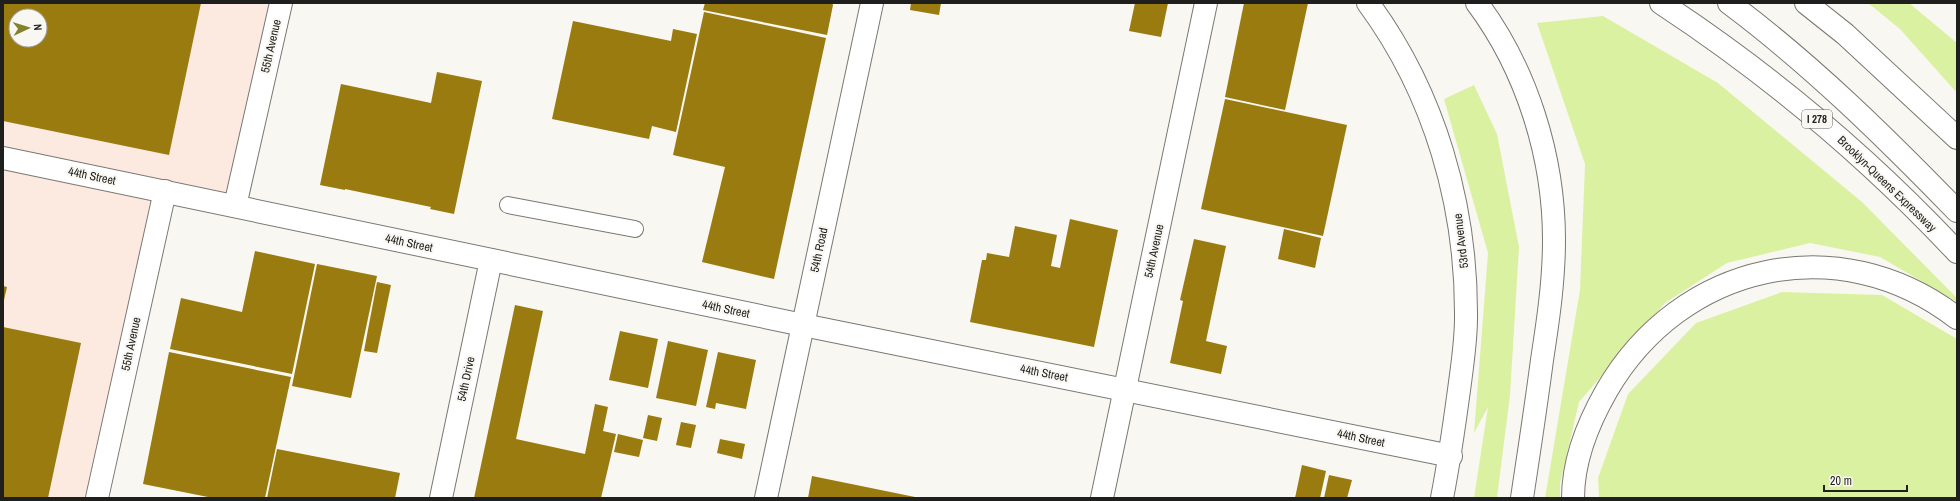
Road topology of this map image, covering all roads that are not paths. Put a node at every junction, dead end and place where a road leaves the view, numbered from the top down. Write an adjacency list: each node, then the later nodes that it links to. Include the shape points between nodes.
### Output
1 (281, 3): 13 (main road, 55th Avenue)
2 (872, 3): 19 (main road, 54th Road)
3 (1206, 3): 20 (main road, 54th Avenue)
4 (1368, 3): 21 (main road, 53rd Avenue, via 1398,48 1418,89 1436,132 1458,212 1466,282 1466,320)
5 (1477, 3): 27 (main road, via 1515,68 1529,102 1540,135 1553,207 1554,247 1550,308)
6 (1661, 3): 16 (main road, Brooklyn-Queens Expressway / I 278, via 1804,108 1897,191)
7 (1729, 3): 14 (main road, I 278, via 1812,70 1890,143)
8 (1806, 3): 9 (main road, via 1873,59)
9 (1957, 138)
10 (3, 158): 11 (main road, 44th Street)
11 (165, 191): 13 (main road, 44th Street); 22 (main road, 55th Avenue)
12 (508, 205): 15 (lane)
13 (235, 206): 17 (main road, 44th Street)
14 (1957, 211)
15 (636, 229)
16 (1957, 252)
17 (492, 260): 19 (main road, 44th Street); 23 (main road, 54th Drive)
18 (1957, 318): 28 (main road, via 1898,282 1826,266 1773,270 1723,286 1678,311 1654,330 1633,351 1616,374 1586,429 1578,460)
19 (803, 325): 20 (main road, 44th Street); 24 (main road, 54th Road)
20 (1126, 390): 21 (main road, 44th Street); 25 (main road, 54th Avenue)
21 (1450, 456): 26 (main road, 53rd Avenue)
22 (97, 498)
23 (441, 498)
24 (766, 498)
25 (1102, 498)
26 (1442, 498)
27 (1522, 498)
28 (1573, 498)

